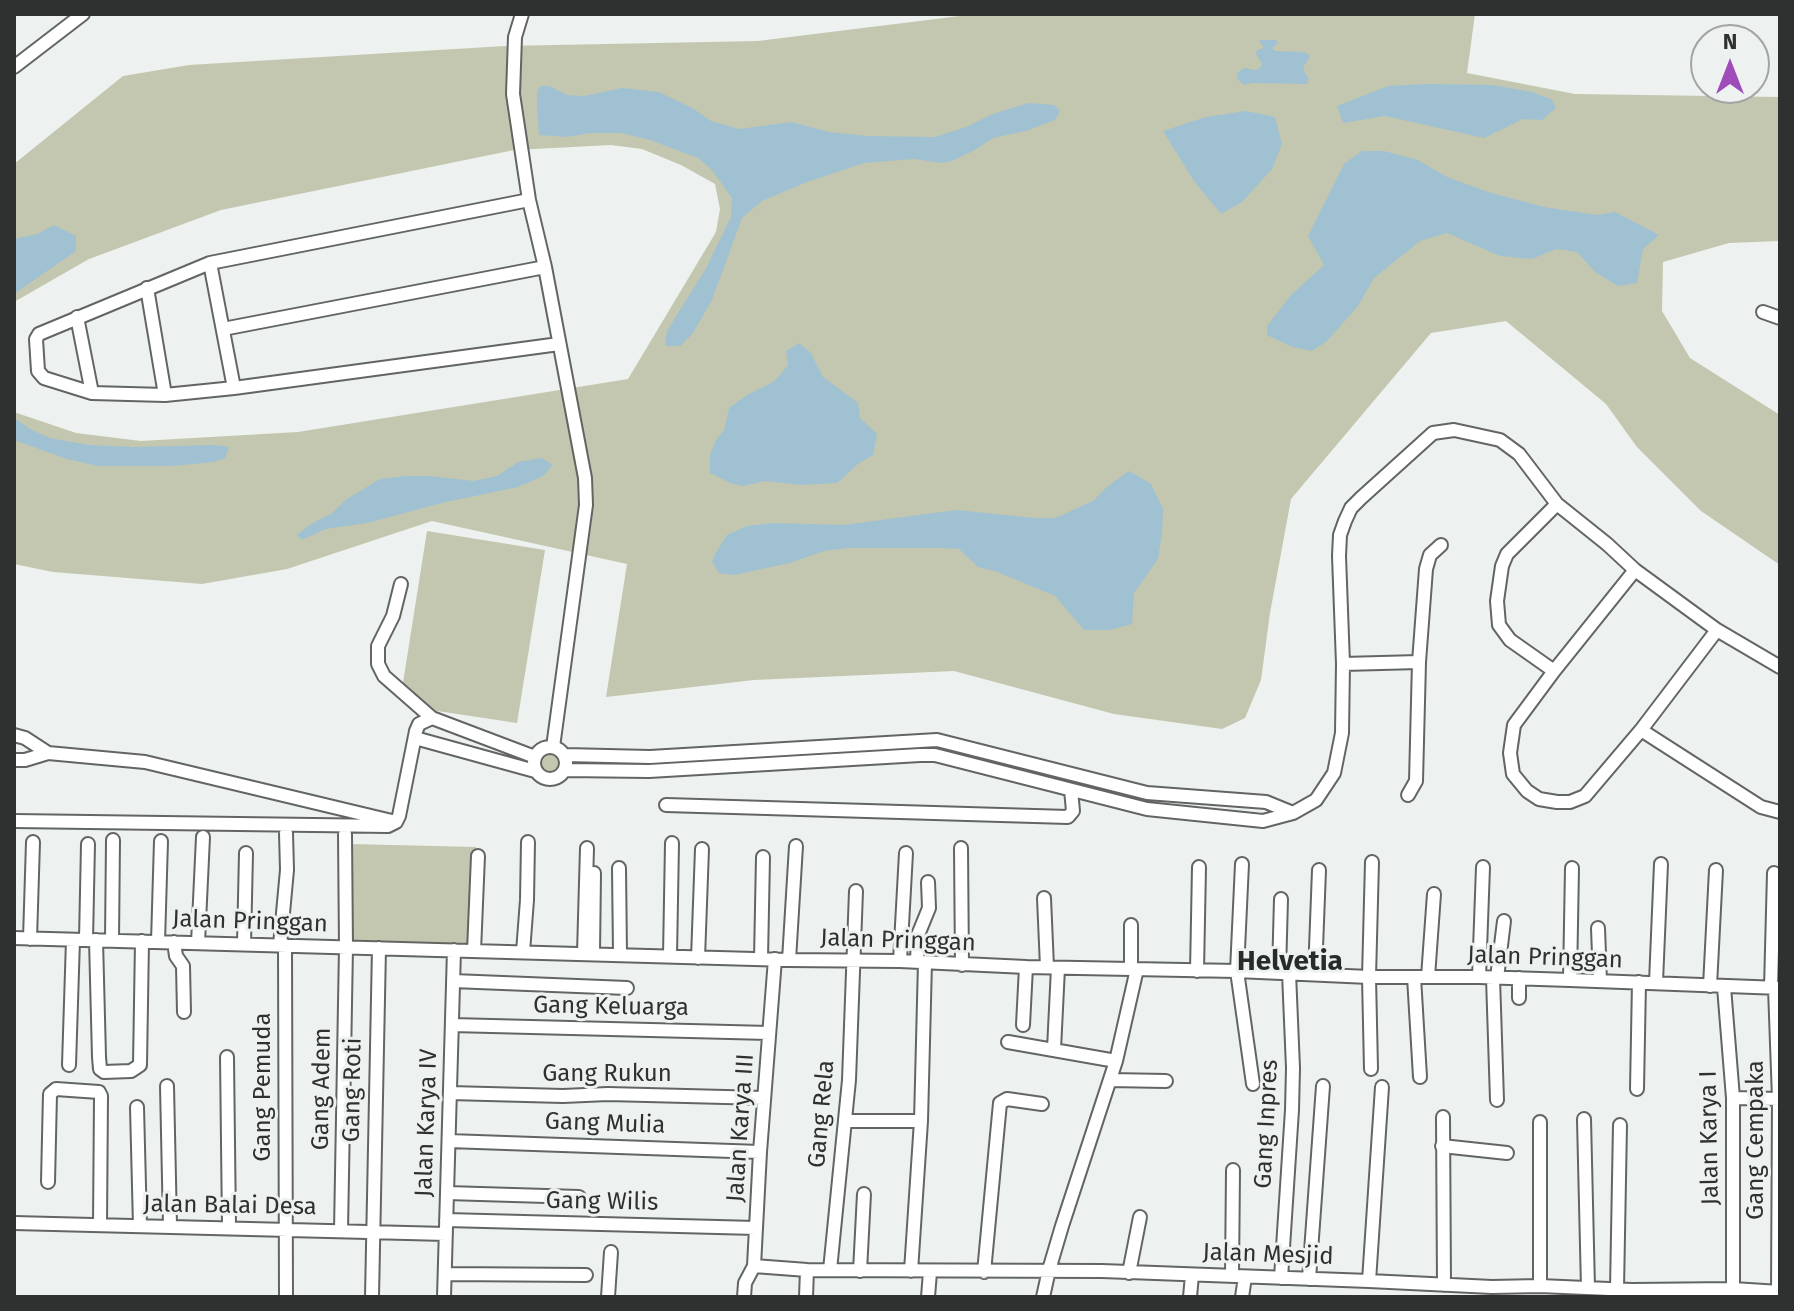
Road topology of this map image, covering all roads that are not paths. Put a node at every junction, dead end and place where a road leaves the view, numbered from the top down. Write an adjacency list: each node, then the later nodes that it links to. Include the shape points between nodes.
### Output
1 (83, 14): 3 (street)
2 (522, 14): 4 (street, via 515,37 513,94)
3 (14, 67)
4 (529, 200): 5 (street); 6 (street)
5 (210, 263): 7 (street); 11 (street)
6 (545, 267): 11 (street); 12 (street)
7 (147, 288): 9 (street); 15 (street)
8 (1763, 312): 10 (street)
9 (77, 317): 14 (street); 14 (street, via 39,334 38,371 44,378)
10 (1780, 318)
11 (223, 329): 13 (street)
12 (559, 344): 13 (street); 29 (street, via 586,505)
13 (234, 388): 15 (street)
14 (92, 393): 15 (street)
15 (165, 395)
16 (1557, 504): 18 (street); 22 (street, via 1519,454 1500,440 1454,430 1433,433 1351,508 1345,521 1339,556); 24 (street, via 1507,554 1497,601 1499,625 1510,640)
17 (1441, 545): 21 (street, via 1430,555 1426,569)
18 (1635, 570): 20 (street); 24 (street)
19 (401, 584): 25 (street, via 379,642 378,664 398,690)
20 (1717, 630): 23 (street); 26 (street)
21 (1419, 662): 22 (street); 41 (street, via 1416,781)
22 (1343, 664): 44 (street, via 1342,733 1334,773 1316,800)
23 (1780, 667)
24 (1554, 671): 26 (street, via 1514,725 1513,774 1527,791 1557,802 1585,796)
25 (432, 718): 28 (street, via 419,724); 33 (street)
26 (1641, 730): 43 (street, via 1761,807)
27 (14, 735): 31 (street)
28 (415, 738): 38 (street); 46 (street)
29 (553, 747): 32 (street); 33 (street)
30 (790, 748): 32 (street, via 650,757); 35 (street, via 937,740); 36 (street)
31 (48, 753): 34 (street); 46 (street, via 145,762)
32 (565, 755): 37 (street)
33 (535, 757): 38 (street)
34 (14, 760)
35 (1020, 762): 39 (street); 44 (street, via 1147,793 1266,802)
36 (791, 763): 37 (street); 39 (street, via 935,755)
37 (565, 770): 38 (street, via 548,780)
38 (535, 771)
39 (1014, 776): 40 (street)
40 (1071, 790): 42 (street, via 1073,811 1068,817); 44 (street, via 1147,809 1263,821)
41 (1408, 795)
42 (666, 805)
43 (1780, 812)
44 (1293, 813)
45 (14, 821): 46 (street, via 381,827)
46 (396, 822)
47 (286, 833): 92 (street, Gang Pemuda)
48 (345, 834): 93 (street, Gang Adem)
49 (203, 837): 90 (street)
50 (113, 840): 86 (street)
51 (161, 841): 88 (street)
52 (33, 842): 84 (street)
53 (528, 842): 97 (street)
54 (672, 843): 100 (street)
55 (88, 844): 85 (street)
56 (796, 846): 104 (street)
57 (587, 848): 98 (street)
58 (961, 848): 108 (street)
59 (702, 849): 101 (street)
60 (246, 853): 91 (street)
61 (906, 853): 106 (street)
62 (478, 856): 96 (street)
63 (763, 857): 102 (street)
64 (594, 862): 98 (street)
65 (1372, 862): 116 (street)
66 (1242, 864): 113 (street)
67 (1661, 864): 126 (street)
68 (1199, 867): 112 (street)
69 (1483, 867): 119 (street)
70 (619, 868): 99 (street)
71 (1572, 868): 122 (street)
72 (1319, 870): 115 (street)
73 (1716, 870): 127 (street)
74 (1774, 873): 130 (street, Gang Cempaka)
75 (928, 882): 107 (street, via 929,908 918,935)
76 (856, 891): 105 (street, Gang Rela)
77 (1434, 894): 118 (street)
78 (1044, 898): 110 (street)
79 (1281, 899): 114 (street, Gang Inpres)
80 (1504, 921): 120 (street)
81 (1131, 925): 111 (street)
82 (1598, 928): 124 (street)
83 (14, 938): 84 (street, Jalan Pringgan)
84 (30, 939): 85 (street, Jalan Pringgan)
85 (85, 940): 86 (street, Jalan Pringgan); 87 (street, via 104,1072 131,1071 140,1065); 140 (street)
86 (112, 940): 87 (street, Jalan Pringgan)
87 (142, 941): 88 (street, Jalan Pringgan)
88 (158, 942): 89 (street, Jalan Pringgan)
89 (174, 942): 90 (street, Jalan Pringgan); 132 (street, via 183,966)
90 (198, 943): 91 (street, Jalan Pringgan)
91 (244, 944): 92 (street, Jalan Pringgan)
92 (282, 945): 93 (street, Jalan Pringgan); 180 (street, Gang Pemuda)
93 (346, 947): 94 (street, Jalan Pringgan); 181 (street, Gang Adem)
94 (379, 948): 95 (street, Jalan Pringgan); 182 (street, Gang Roti)
95 (454, 950): 96 (street, Jalan Pringgan); 123 (street, Jalan Karya IV)
96 (474, 951): 97 (street, Jalan Pringgan)
97 (523, 952): 98 (street, Jalan Pringgan)
98 (589, 953): 99 (street, Jalan Pringgan)
99 (620, 954): 100 (street, Jalan Pringgan)
100 (670, 956): 101 (street, Jalan Pringgan)
101 (698, 958): 102 (street, Jalan Pringgan)
102 (761, 959): 103 (street, Jalan Pringgan)
103 (775, 959): 104 (street, Jalan Pringgan); 135 (street, Jalan Karya III)
104 (789, 960): 105 (street, Jalan Pringgan)
105 (853, 961): 106 (street, Jalan Pringgan); 159 (street, Gang Rela)
106 (900, 961): 107 (street, Jalan Pringgan)
107 (921, 962): 108 (street, Jalan Pringgan); 160 (street)
108 (962, 965): 109 (street, Jalan Pringgan)
109 (1026, 967): 110 (street, Jalan Pringgan); 134 (street)
110 (1052, 968): 111 (street, Jalan Pringgan); 137 (street)
111 (1134, 969): 112 (street, Jalan Pringgan); 139 (street)
112 (1197, 971): 113 (street, Jalan Pringgan)
113 (1237, 971): 114 (street, Jalan Pringgan); 145 (street)
114 (1284, 973): 115 (street, Jalan Pringgan); 197 (street, Gang Inpres, via 1293,1096)
115 (1315, 974): 116 (street, Jalan Pringgan)
116 (1369, 977): 117 (street, Jalan Pringgan); 141 (street)
117 (1414, 977): 118 (street, Jalan Pringgan); 142 (street)
118 (1428, 977): 119 (street, Jalan Pringgan)
119 (1479, 977): 120 (street, Jalan Pringgan)
120 (1495, 978): 121 (street, Jalan Pringgan); 154 (street)
121 (1519, 978): 122 (street, Jalan Pringgan); 131 (street)
122 (1570, 980): 124 (street, Jalan Pringgan)
123 (453, 981): 129 (street); 133 (street, Jalan Karya IV)
124 (1600, 981): 125 (street, Jalan Pringgan)
125 (1639, 982): 126 (street, Jalan Pringgan); 149 (street)
126 (1656, 982): 127 (street, Jalan Pringgan)
127 (1710, 986): 128 (street, Jalan Pringgan)
128 (1724, 987): 130 (street, Jalan Pringgan); 152 (street, Jalan Karya I)
129 (627, 988)
130 (1775, 988): 153 (street, Gang Cempaka)
131 (1519, 998)
132 (184, 1012)
133 (452, 1025): 135 (street, Gang Keluarga); 150 (street, Jalan Karya IV)
134 (1023, 1025)
135 (769, 1033): 151 (street, Jalan Karya III)
136 (1008, 1042): 137 (street)
137 (1054, 1049): 139 (street)
138 (227, 1057): 177 (street)
139 (1116, 1061): 143 (street)
140 (69, 1065)
141 (1371, 1069)
142 (1420, 1077)
143 (1110, 1080): 144 (street); 187 (street)
144 (1166, 1081)
145 (1253, 1084)
146 (167, 1086): 176 (street)
147 (1323, 1086): 198 (street)
148 (1382, 1087): 199 (street)
149 (1637, 1089)
150 (450, 1093): 151 (street, Gang Rukun); 163 (street, Jalan Karya IV)
151 (764, 1098): 165 (street, Jalan Karya III)
152 (1733, 1098): 153 (street); 204 (street, Jalan Karya I)
153 (1780, 1099): 207 (street, Gang Cempaka)
154 (1497, 1100)
155 (1042, 1104): 191 (street, via 1007,1099 1000,1103)
156 (137, 1107): 175 (street)
157 (1443, 1117): 164 (street)
158 (1584, 1119): 202 (street)
159 (845, 1121): 160 (street); 186 (street, Gang Rela)
160 (921, 1121): 189 (street)
161 (1540, 1122): 201 (street)
162 (1620, 1125): 203 (street)
163 (449, 1141): 165 (street, Gang Mulia); 169 (street, Jalan Karya IV)
164 (1442, 1146): 166 (street); 200 (street)
165 (760, 1152): 179 (street, Jalan Karya III)
166 (1507, 1153)
167 (1233, 1170): 196 (street)
168 (48, 1182): 174 (street, via 50,1094 56,1089 99,1092)
169 (447, 1193): 171 (street); 178 (street, Jalan Karya IV)
170 (864, 1194): 188 (street)
171 (579, 1197)
172 (1140, 1217): 192 (street)
173 (14, 1223): 174 (street, Jalan Balai Desa)
174 (100, 1224): 175 (street, Jalan Balai Desa)
175 (140, 1226): 176 (street, Jalan Balai Desa)
176 (170, 1226): 177 (street, Jalan Balai Desa)
177 (229, 1227): 180 (street, Jalan Balai Desa)
178 (446, 1227): 179 (street, Gang Wilis); 182 (street, Jalan Balai Desa); 193 (street, Jalan Karya IV)
179 (756, 1228): 184 (street, Jalan Karya III)
180 (286, 1229): 181 (street, Jalan Balai Desa); 210 (street, Gang Pemuda)
181 (341, 1231): 182 (street, Jalan Balai Desa)
182 (373, 1232): 211 (street, Gang Roti)
183 (611, 1252): 213 (street)
184 (754, 1266): 185 (street, Jalan Mesjid); 214 (street, Jalan Karya III)
185 (807, 1270): 186 (street, Jalan Mesjid); 215 (street)
186 (830, 1270): 188 (street, Jalan Mesjid)
187 (1049, 1270): 191 (street, Jalan Mesjid); 192 (street, Jalan Mesjid); 217 (street)
188 (860, 1271): 189 (street, Jalan Mesjid)
189 (911, 1271): 190 (street, Jalan Mesjid)
190 (930, 1272): 191 (street, Jalan Mesjid); 216 (street)
191 (984, 1272)
192 (1129, 1273): 195 (street, Jalan Mesjid)
193 (445, 1274): 194 (street); 212 (street, Jalan Karya IV)
194 (586, 1275)
195 (1192, 1275): 196 (street, Jalan Mesjid); 218 (street)
196 (1238, 1277): 197 (street, Jalan Mesjid); 219 (street)
197 (1281, 1278): 198 (street, Jalan Mesjid)
198 (1309, 1279): 199 (street, Jalan Mesjid)
199 (1369, 1281): 200 (street, Jalan Mesjid)
200 (1444, 1285): 205 (street, Jalan Mesjid)
201 (1540, 1286): 205 (street, Jalan Mesjid); 206 (street, Jalan Mesjid)
202 (1588, 1288): 203 (street, Jalan Mesjid); 206 (street, Jalan Mesjid)
203 (1617, 1289): 208 (street, Jalan Mesjid)
204 (1733, 1289): 207 (street, Jalan Mesjid); 209 (street, Jalan Mesjid)
205 (1492, 1292)
206 (1562, 1292)
207 (1779, 1292)
208 (1631, 1293): 209 (street, Jalan Mesjid)
209 (1713, 1294)
210 (286, 1297)
211 (372, 1297)
212 (444, 1297)
213 (608, 1297)
214 (744, 1297)
215 (806, 1297)
216 (928, 1297)
217 (1043, 1297)
218 (1190, 1297)
219 (1242, 1297)

